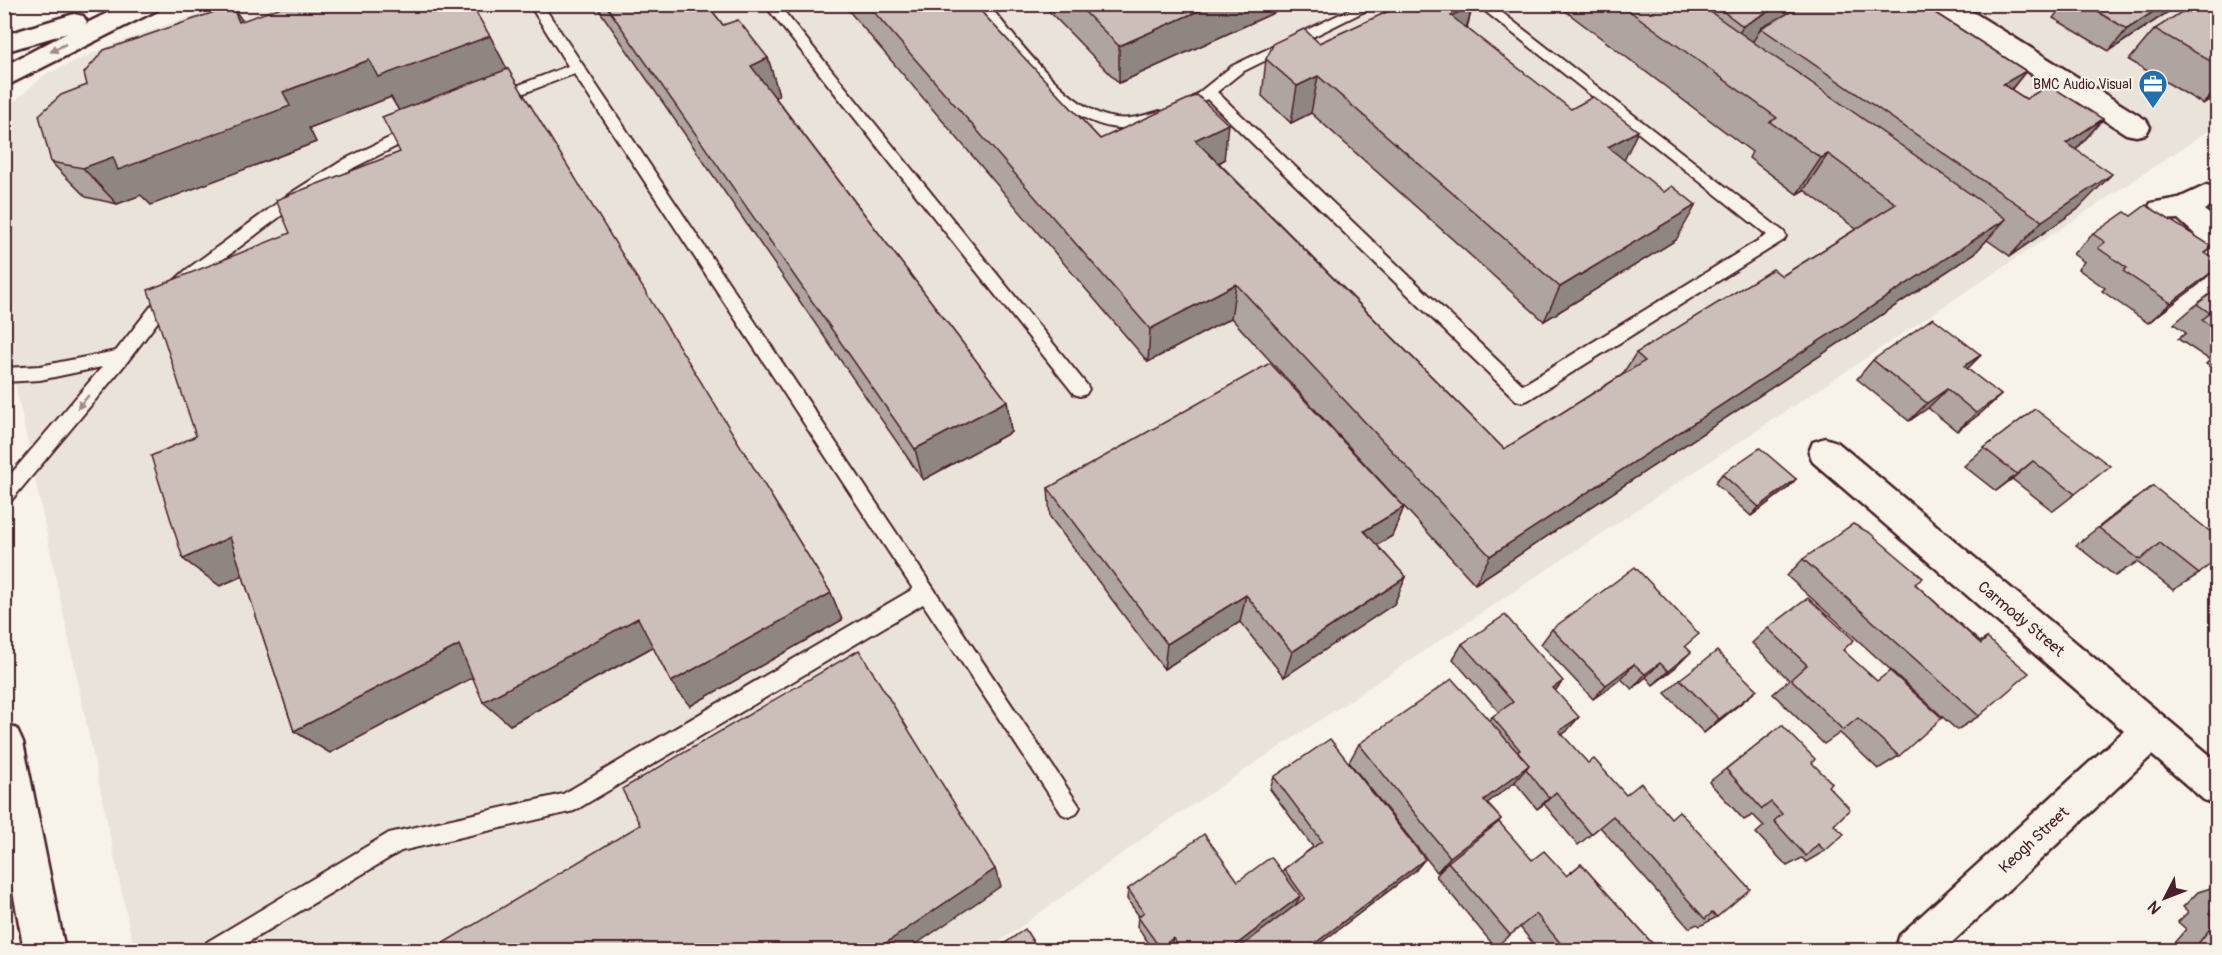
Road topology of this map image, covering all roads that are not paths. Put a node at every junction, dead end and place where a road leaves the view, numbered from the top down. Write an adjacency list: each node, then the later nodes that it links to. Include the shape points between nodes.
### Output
1 (121, 4): 10 (street, via 37,22)
2 (132, 4): 11 (street)
3 (148, 4): 13 (street, one-way to 13)
4 (535, 4): 12 (lane)
5 (770, 4): 24 (lane)
6 (980, 4): 17 (lane, via 1045,76 1089,115 1117,124 1144,122)
7 (1373, 4): 14 (lane, via 1237,69)
8 (1482, 4): 14 (lane, via 1778,236 1522,395)
9 (1949, 6): 19 (street)
10 (4, 24)
11 (4, 44)
12 (577, 68): 16 (lane); 27 (lane)
13 (4, 78)
14 (1208, 92): 15 (lane)
15 (1189, 103)
16 (483, 104)
17 (1170, 112)
18 (431, 124): 22 (lane, via 387,143 305,192 207,262 169,295)
19 (2136, 127)
20 (2184, 204): 21 (street)
21 (2217, 238)
22 (121, 357): 23 (lane, via 40,373); 26 (lane, one-way to 26)
23 (4, 375)
24 (1080, 389)
25 (1825, 452): 28 (street, Carmody Street)
26 (4, 496)
27 (925, 592): 31 (lane); 33 (lane, via 567,804 397,841)
28 (2152, 730): 30 (street, Carmody Street); 34 (street, Keogh Street)
29 (4, 742): 32 (street)
30 (2217, 787)
31 (1069, 807)
32 (45, 951)
33 (215, 951)
34 (1916, 951)

